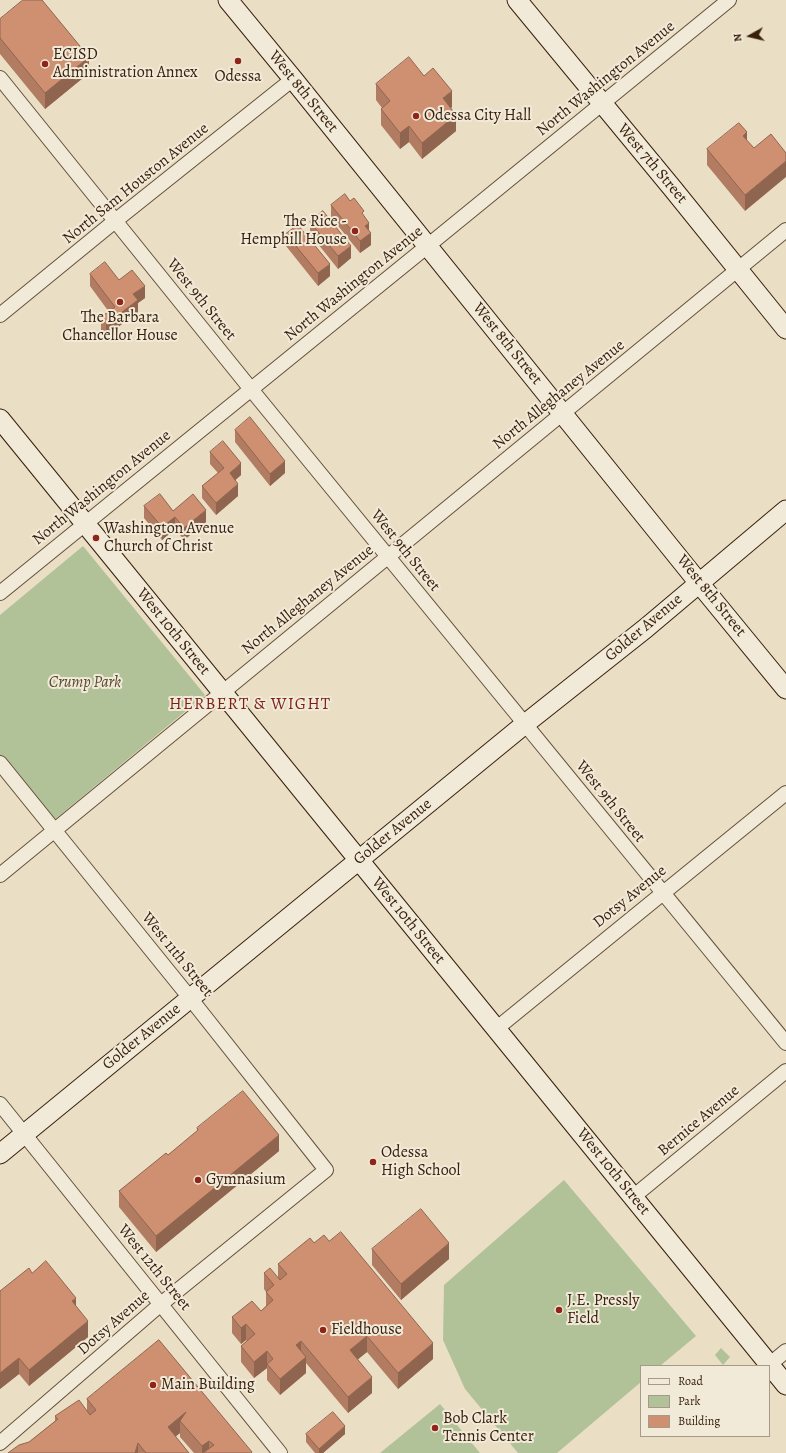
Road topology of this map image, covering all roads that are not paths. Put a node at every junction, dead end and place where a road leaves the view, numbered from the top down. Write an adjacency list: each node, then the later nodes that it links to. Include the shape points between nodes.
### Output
1 (228, 0): 5 (main road, West 8th Street)
2 (517, 0): 6 (main road, West 7th Street)
3 (729, 0): 6 (street, North Washington Avenue)
4 (0, 78): 7 (street, West 9th Street)
5 (293, 79): 7 (street, North Sam Houston Avenue); 9 (main road, West 8th Street)
6 (602, 104): 9 (street, North Washington Avenue); 10 (main road, West 7th Street)
7 (115, 221): 11 (street, North Sam Houston Avenue); 13 (street, West 9th Street)
8 (786, 230): 10 (street, North Alleghaney Avenue)
9 (428, 246): 13 (street, North Washington Avenue); 14 (main road, West 8th Street)
10 (737, 270): 12 (main road, West 7th Street); 14 (street, North Alleghaney Avenue)
11 (0, 315)
12 (786, 329)
13 (250, 388): 17 (street, North Washington Avenue); 18 (street, West 9th Street)
14 (564, 414): 18 (street, North Alleghaney Avenue); 19 (main road, West 8th Street)
15 (0, 419): 17 (main road, West 10th Street)
16 (786, 510): 19 (main road, Golder Avenue)
17 (85, 524): 20 (street, North Washington Avenue); 22 (main road, West 10th Street)
18 (388, 557): 22 (street, North Alleghaney Avenue); 23 (street, West 9th Street)
19 (699, 583): 21 (main road, West 8th Street); 23 (main road, Golder Avenue)
20 (0, 593)
21 (786, 689)
22 (223, 692): 26 (street, North Alleghaney Avenue); 27 (main road, West 10th Street)
23 (525, 724): 27 (main road, Golder Avenue); 29 (street, West 9th Street)
24 (0, 763): 26 (street, West 11th Street)
25 (786, 793): 29 (street, Dotsy Avenue)
26 (54, 830): 28 (street, North Alleghaney Avenue); 30 (street, West 11th Street)
27 (359, 860): 30 (main road, Golder Avenue); 31 (main road, West 10th Street)
28 (0, 875)
29 (663, 892): 31 (street, Dotsy Avenue); 32 (street, West 9th Street)
30 (190, 998): 35 (main road, Golder Avenue); 37 (street, West 11th Street)
31 (496, 1029): 38 (main road, West 10th Street)
32 (786, 1043)
33 (786, 1071): 38 (street, Bernice Avenue)
34 (0, 1104): 35 (street, West 12th Street)
35 (25, 1134): 36 (main road, Golder Avenue); 39 (street, West 12th Street)
36 (0, 1154)
37 (326, 1170): 39 (street, Dotsy Avenue)
38 (633, 1197): 41 (main road, West 10th Street)
39 (161, 1304): 44 (street, Dotsy Avenue); 45 (street, West 12th Street)
40 (786, 1350): 41 (street)
41 (769, 1364)
42 (770, 1365): 43 (main road, West 10th Street)
43 (786, 1386)
44 (0, 1443)
45 (280, 1453)

